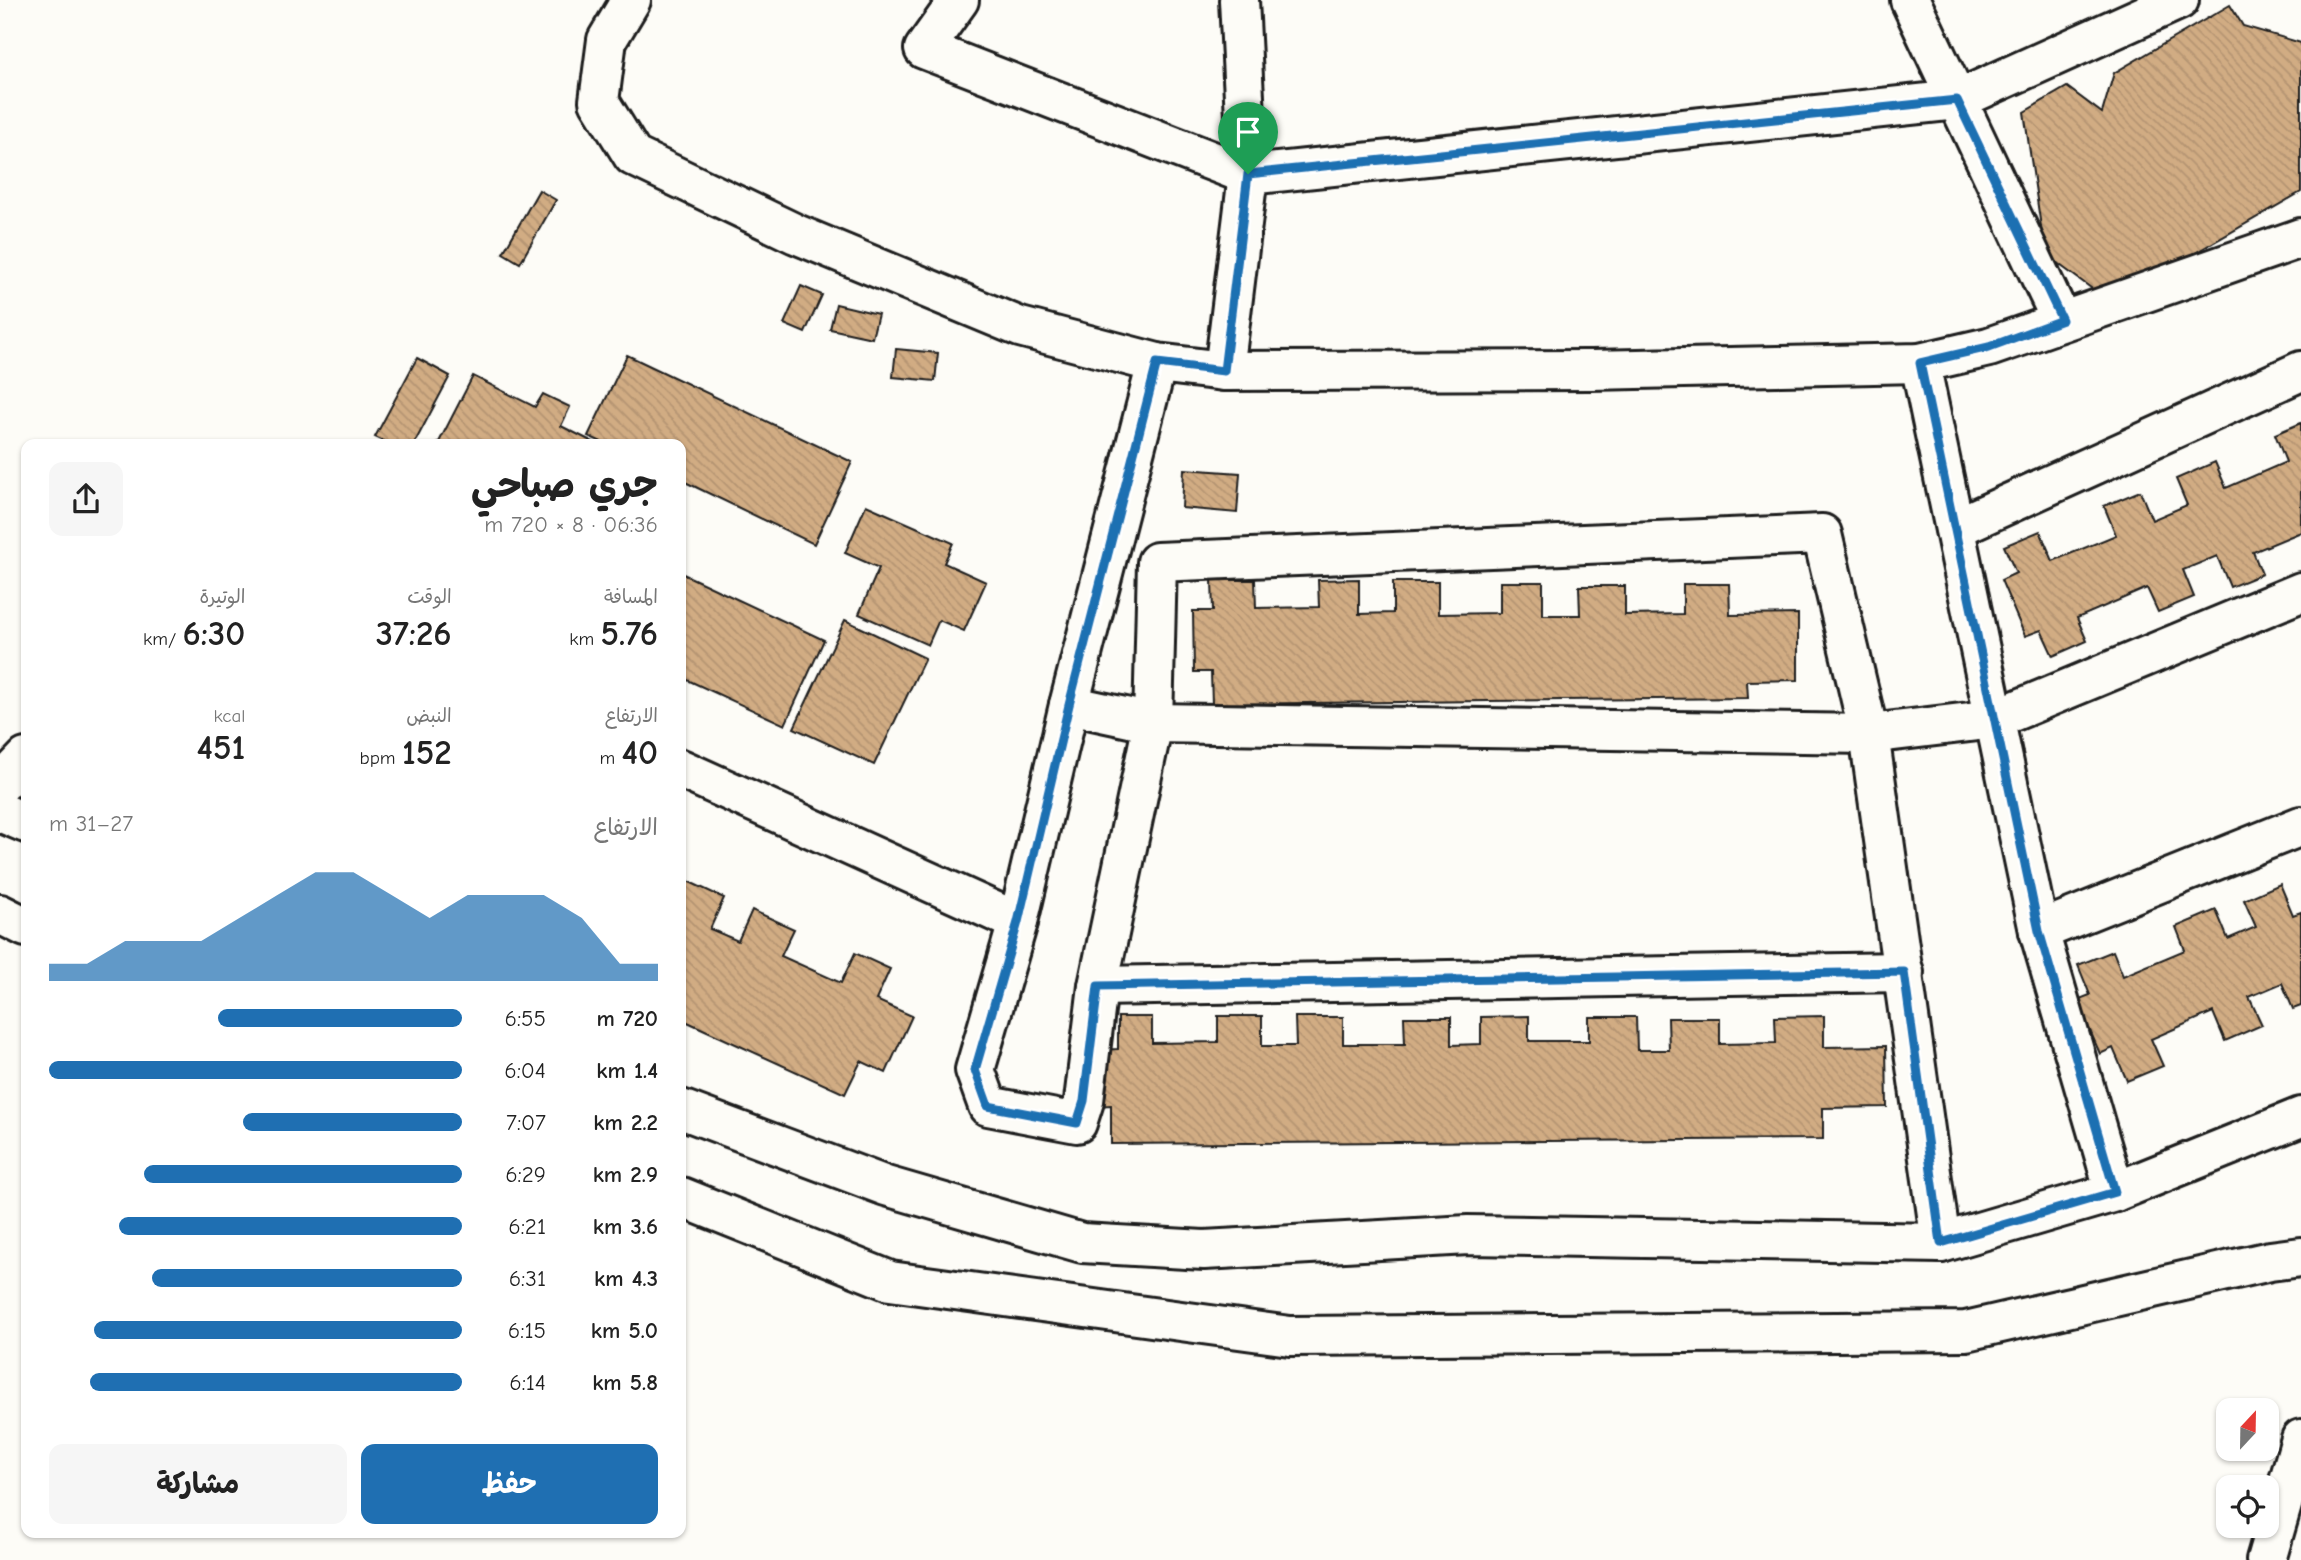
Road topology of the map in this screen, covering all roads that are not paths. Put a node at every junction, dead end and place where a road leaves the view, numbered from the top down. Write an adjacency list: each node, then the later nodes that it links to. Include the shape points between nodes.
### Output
1 (631, 0): 10 (street, via 607,40 599,101 633,156 796,234 1020,327)
2 (959, 0): 7 (street, via 924,49)
3 (1239, 0): 7 (street)
4 (1910, 0): 6 (street)
5 (2179, 0): 6 (street)
6 (1957, 100): 7 (street); 9 (street)
7 (1248, 174): 12 (street)
8 (2301, 238): 9 (street)
9 (2062, 320): 11 (street, via 1989,347)
10 (1157, 363): 12 (street); 16 (street)
11 (1920, 363): 12 (street); 14 (street)
12 (1224, 371)
13 (2301, 371): 14 (street)
14 (1955, 528): 17 (street)
15 (2301, 592): 17 (street)
16 (1069, 705): 18 (street); 27 (street)
17 (1995, 719): 19 (street); 29 (street)
18 (1153, 723): 19 (street); 19 (street, via 1157,562 1822,534); 31 (street)
19 (1869, 734): 30 (street)
20 (21, 763): 22 (street)
21 (686, 771): 27 (street)
22 (0, 785)
23 (0, 812): 24 (street)
24 (21, 821)
25 (2301, 826): 29 (street)
26 (0, 914): 28 (street)
27 (1018, 922): 31 (street, via 975,1070 988,1106 1077,1123 1084,1101)
28 (21, 924)
29 (2039, 931): 34 (street)
30 (1904, 972): 31 (street); 36 (street)
31 (1098, 986)
32 (686, 1112): 36 (street, via 886,1186 1082,1243 1204,1250 1468,1235)
33 (2301, 1117): 34 (street)
34 (2115, 1192): 36 (street)
35 (686, 1199): 37 (street, via 890,1281 1290,1336 1966,1331)
36 (1941, 1243)
37 (2301, 1257)
38 (2301, 1439): 39 (street)
39 (2266, 1560)

